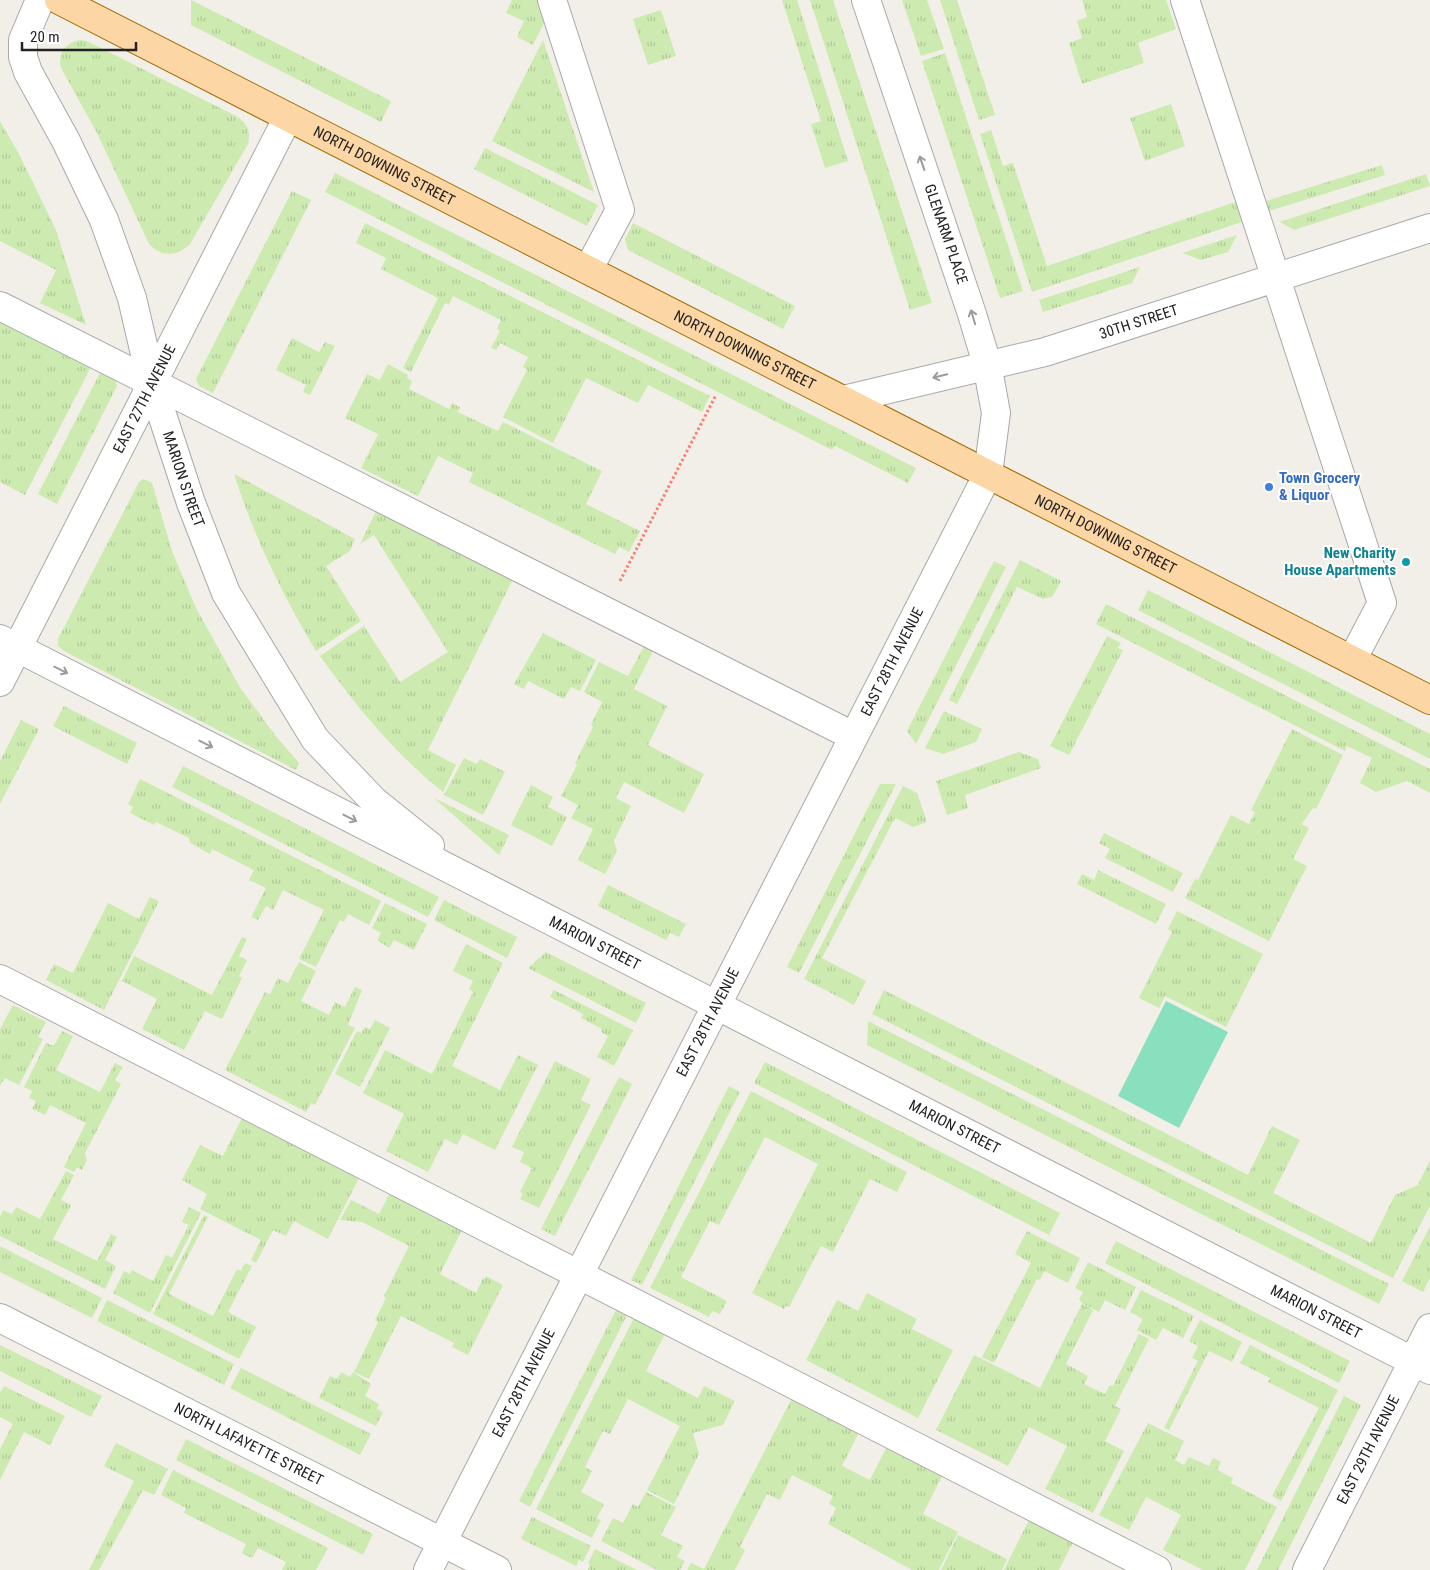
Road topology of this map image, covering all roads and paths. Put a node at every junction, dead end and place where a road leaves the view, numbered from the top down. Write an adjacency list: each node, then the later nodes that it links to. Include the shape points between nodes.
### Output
1 (40, 0): 12 (street, MARION STREET, via 23,40 23,57 104,220 132,298)
2 (59, 0): 6 (main road, NORTH DOWNING STREET)
3 (552, 0): 8 (street, via 620,210)
4 (866, 0): 11 (street, GLENARM PLACE, one-way to 4)
5 (1185, 0): 9 (street)
6 (288, 117): 8 (main road, NORTH DOWNING STREET); 12 (street, EAST 27TH AVENUE)
7 (1430, 228): 9 (street, 30TH STREET)
8 (588, 270): 14 (main road, NORTH DOWNING STREET)
9 (1275, 277): 11 (street, 30TH STREET, via 1045,352); 18 (street, via 1382,603)
10 (0, 306): 12 (street)
11 (987, 364): 14 (street, 30TH STREET, one-way to 14); 15 (street, GLENARM PLACE, via 996,413)
12 (152, 384): 16 (street); 17 (street, EAST 27TH AVENUE); 22 (street, MARION STREET, via 191,503 226,593 315,739 374,801)
13 (716, 395): 16 (path)
14 (843, 400): 15 (main road, NORTH DOWNING STREET)
15 (988, 474): 18 (main road, NORTH DOWNING STREET); 21 (street, EAST 28TH AVENUE)
16 (605, 610): 21 (street)
17 (9, 643): 19 (street, EAST 27TH AVENUE); 22 (street, MARION STREET, one-way to 22)
18 (1352, 660): 20 (main road, NORTH DOWNING STREET)
19 (0, 682)
20 (1430, 700)
21 (854, 736): 24 (street, EAST 28TH AVENUE)
22 (481, 885): 24 (street, MARION STREET)
23 (0, 979): 25 (street)
24 (716, 1006): 25 (street, EAST 28TH AVENUE); 28 (street, MARION STREET)
25 (579, 1275): 29 (street, EAST 28TH AVENUE); 32 (street)
26 (0, 1318): 29 (street, NORTH LAFAYETTE STREET)
27 (1430, 1328): 28 (street, EAST 29TH AVENUE)
28 (1422, 1366): 33 (street, EAST 29TH AVENUE)
29 (442, 1542): 30 (street, EAST 28TH AVENUE); 31 (street, NORTH LAFAYETTE STREET)
30 (428, 1570)
31 (496, 1570)
32 (1157, 1570)
33 (1307, 1570)

